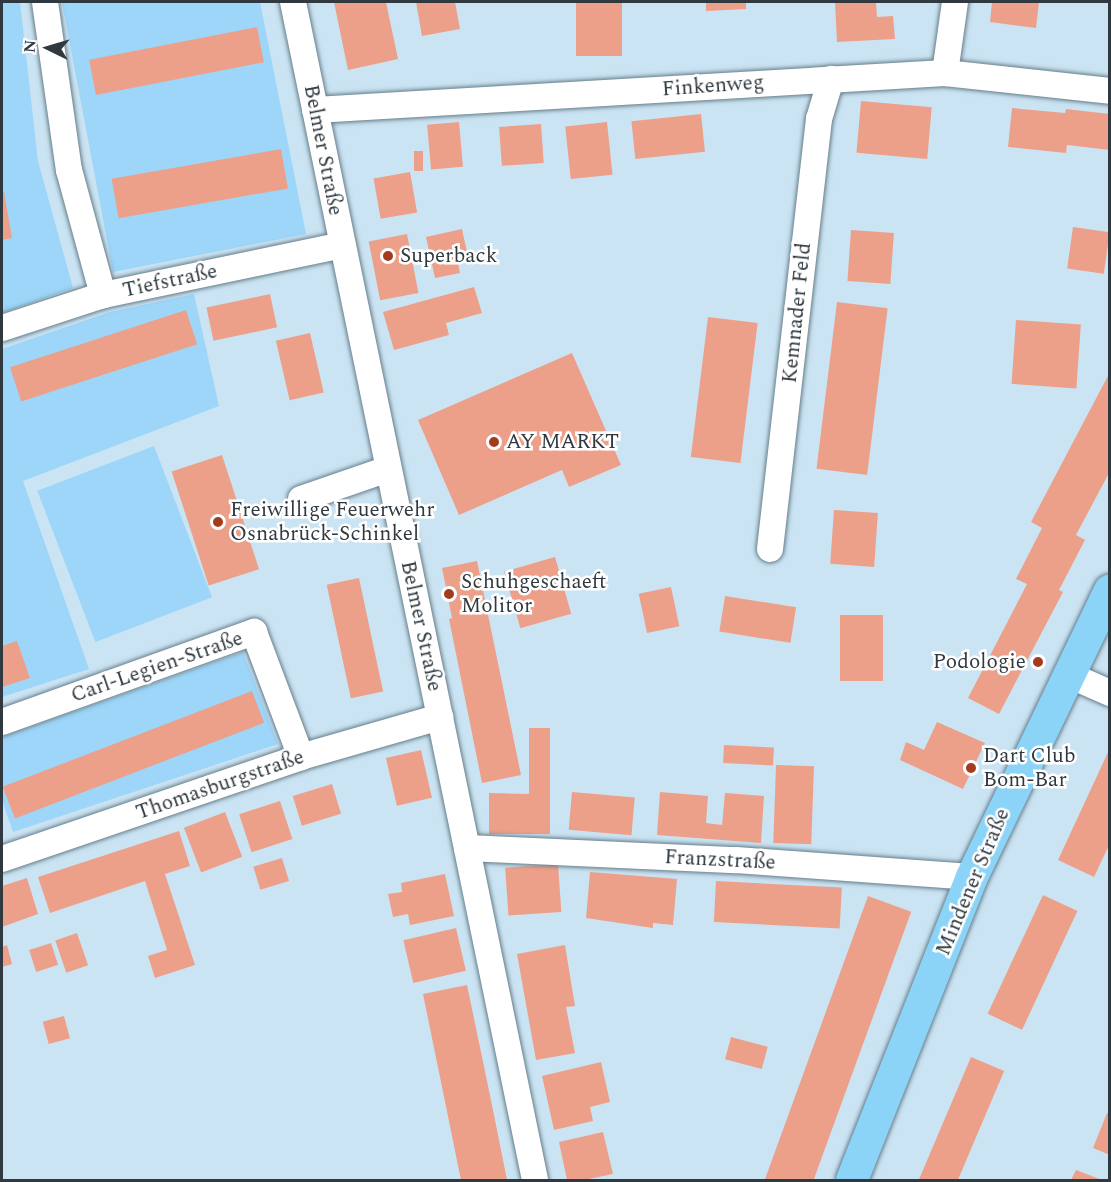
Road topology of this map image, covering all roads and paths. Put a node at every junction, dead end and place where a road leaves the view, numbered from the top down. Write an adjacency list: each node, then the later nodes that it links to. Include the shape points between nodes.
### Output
1 (45, 2): 9 (street, via 69,170)
2 (293, 2): 7 (street, Belmer Straße)
3 (955, 2): 4 (street)
4 (945, 73): 5 (street, Finkenweg); 6 (street, Finkenweg)
5 (831, 79): 7 (street, Finkenweg); 13 (street, Kemnader Feld, via 819,119)
6 (1110, 91)
7 (315, 110): 8 (street, Belmer Straße)
8 (342, 245): 9 (street, Tiefstraße); 11 (street, Belmer Straße)
9 (103, 295): 10 (street, Tiefstraße)
10 (2, 328)
11 (388, 470): 12 (street); 17 (street, Belmer Straße)
12 (301, 499)
13 (770, 549)
14 (1110, 590): 15 (main road, Mindener Straße)
15 (1069, 675): 16 (street); 22 (main road, Mindener Straße)
16 (1110, 693)
17 (440, 717): 19 (street, Thomasburgstraße); 20 (street, Belmer Straße)
18 (2, 722): 19 (street, Carl-Legien-Straße, via 254,632)
19 (301, 757): 21 (street, Thomasburgstraße)
20 (467, 848): 22 (street, Franzstraße, via 736,860); 23 (street, Belmer Straße)
21 (2, 857)
22 (972, 877): 24 (main road, Mindener Straße)
23 (535, 1180)
24 (852, 1180)

